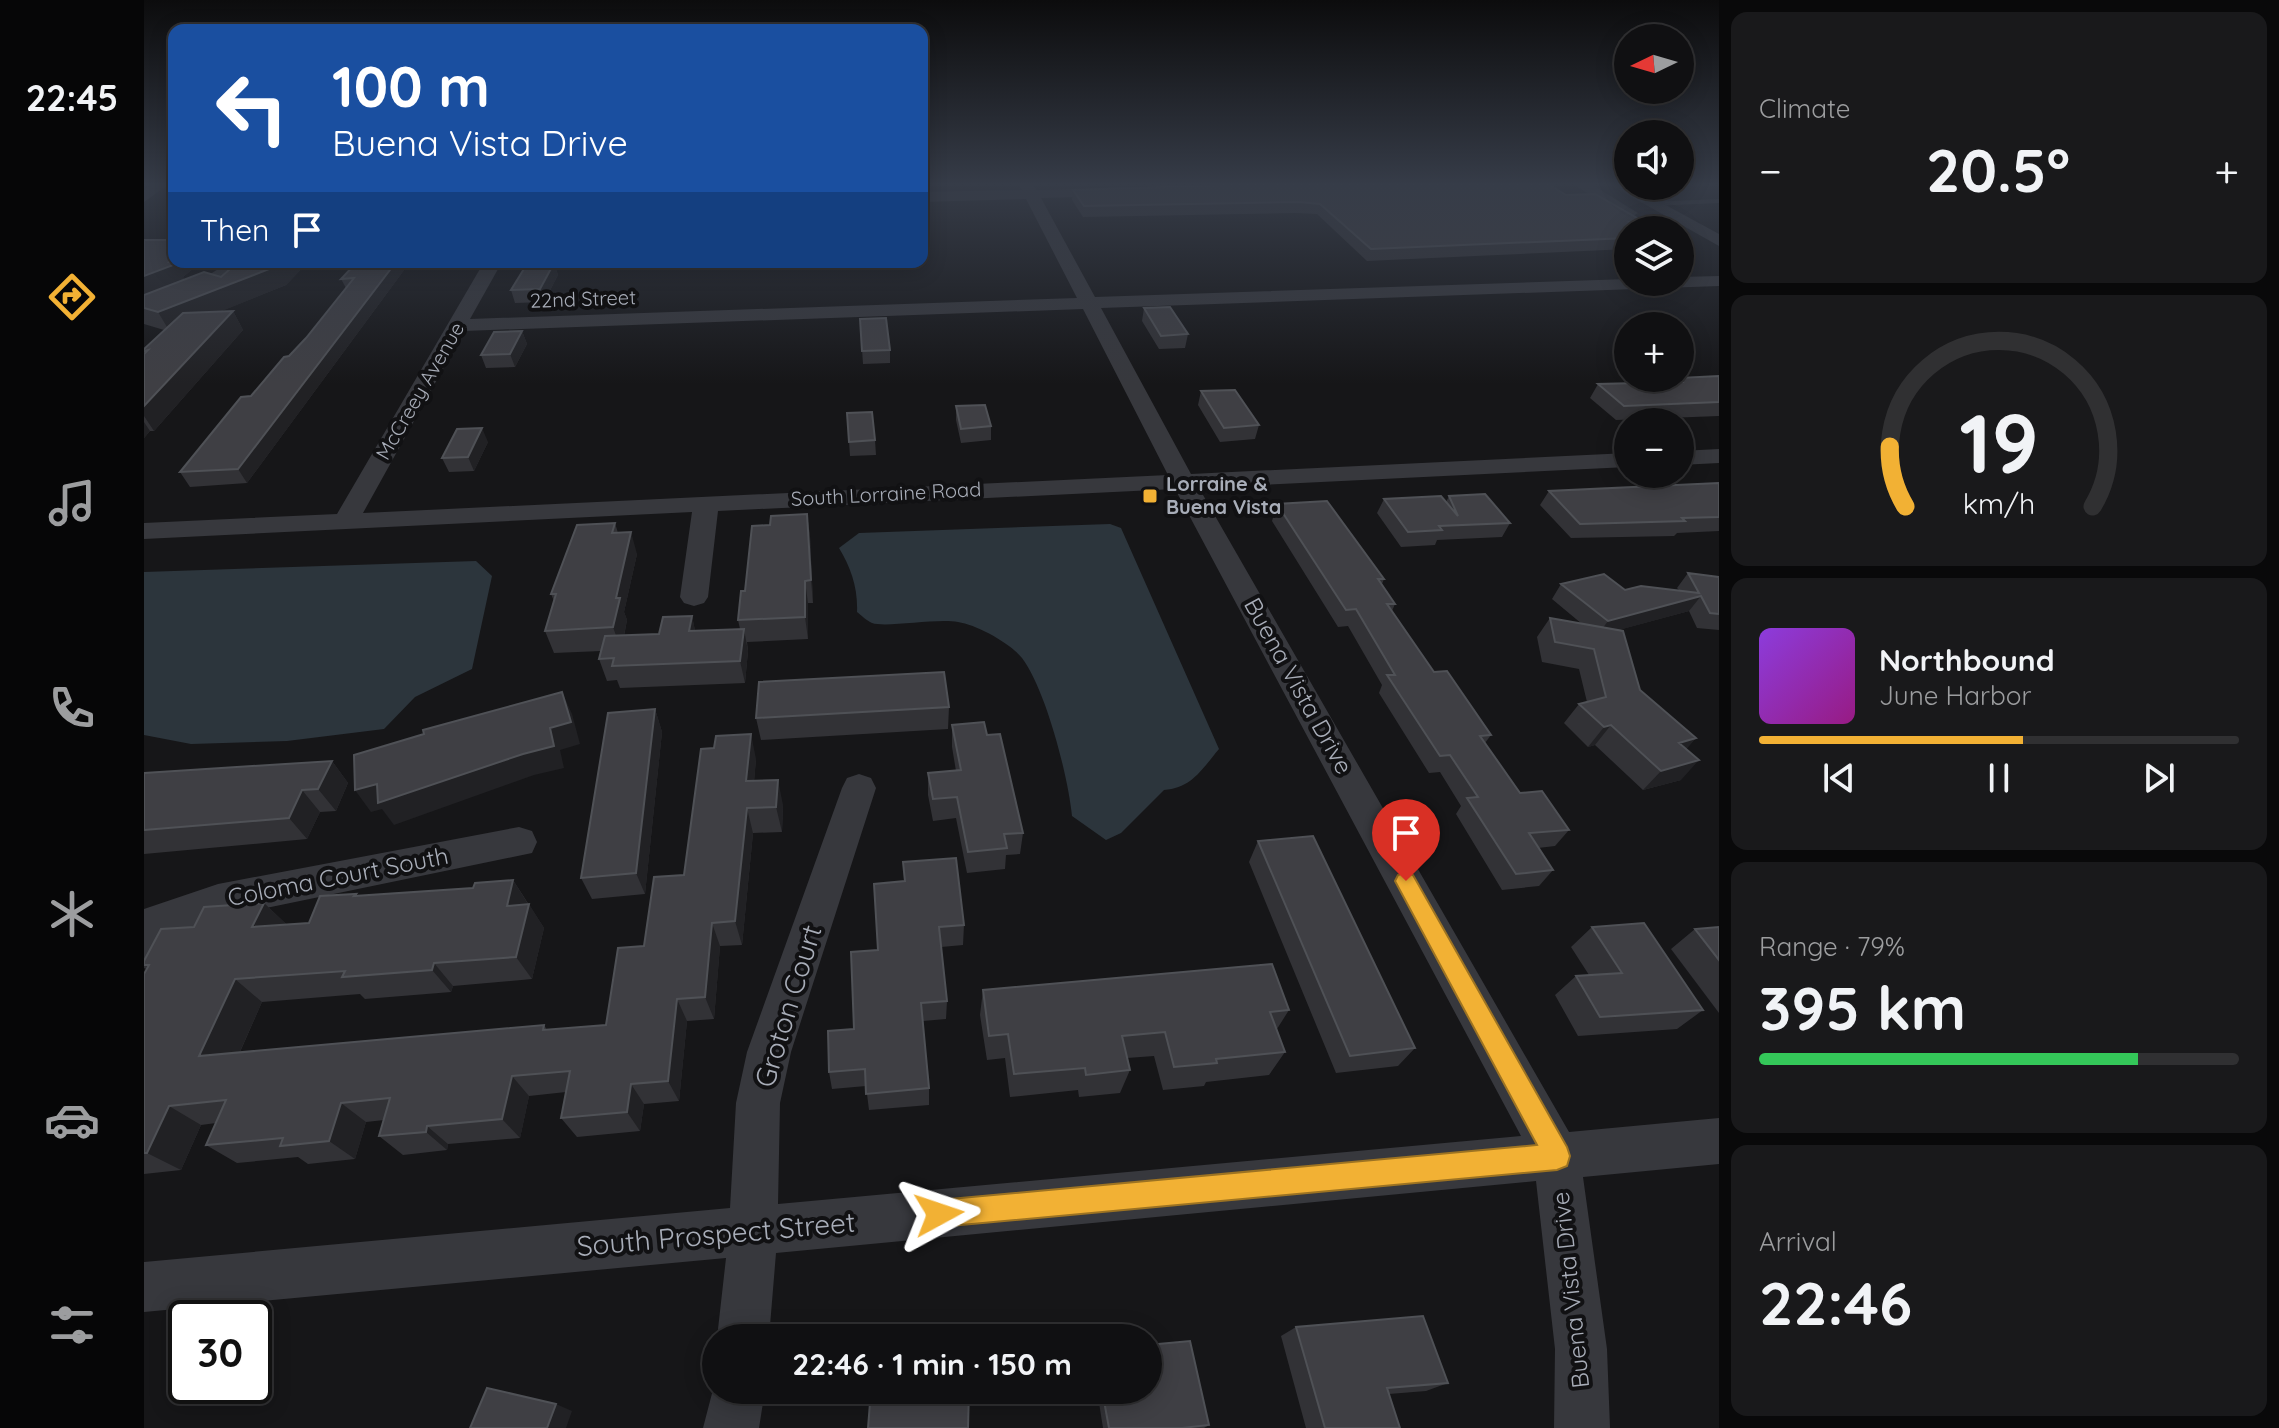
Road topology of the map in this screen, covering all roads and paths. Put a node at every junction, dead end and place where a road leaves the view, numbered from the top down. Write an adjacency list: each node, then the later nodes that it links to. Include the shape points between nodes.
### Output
1 (1061, 251): 5 (street, Buena Vista Drive)
2 (490, 268): 7 (street, McCreey Avenue)
3 (226, 269): 6 (street, via 207,284)
4 (1719, 281): 5 (street, 22nd Street)
5 (1088, 303): 7 (street, 22nd Street); 11 (street, Buena Vista Drive)
6 (144, 309)
7 (457, 325): 13 (street, McCreey Avenue)
8 (1719, 456): 9 (street)
9 (1694, 457)
10 (1614, 461): 11 (street, South Lorraine Road)
11 (1183, 481): 12 (street, South Lorraine Road); 20 (street, Buena Vista Drive)
12 (706, 503): 13 (street, South Lorraine Road); 15 (street)
13 (346, 520): 14 (street, South Lorraine Road)
14 (144, 531)
15 (694, 597)
16 (859, 788): 21 (street, Groton Court, via 769,1052 757,1119)
17 (519, 842): 18 (street, Coloma Court South, via 218,901)
18 (149, 928)
19 (1719, 1141): 20 (street, South Prospect Street)
20 (1557, 1156): 21 (street, South Prospect Street); 26 (street, Buena Vista Drive, via 1581,1349)
21 (753, 1231): 22 (street, South Prospect Street); 23 (street, Groton Court)
22 (144, 1287)
23 (744, 1324)
24 (735, 1404): 25 (street)
25 (731, 1428)
26 (1582, 1428)

